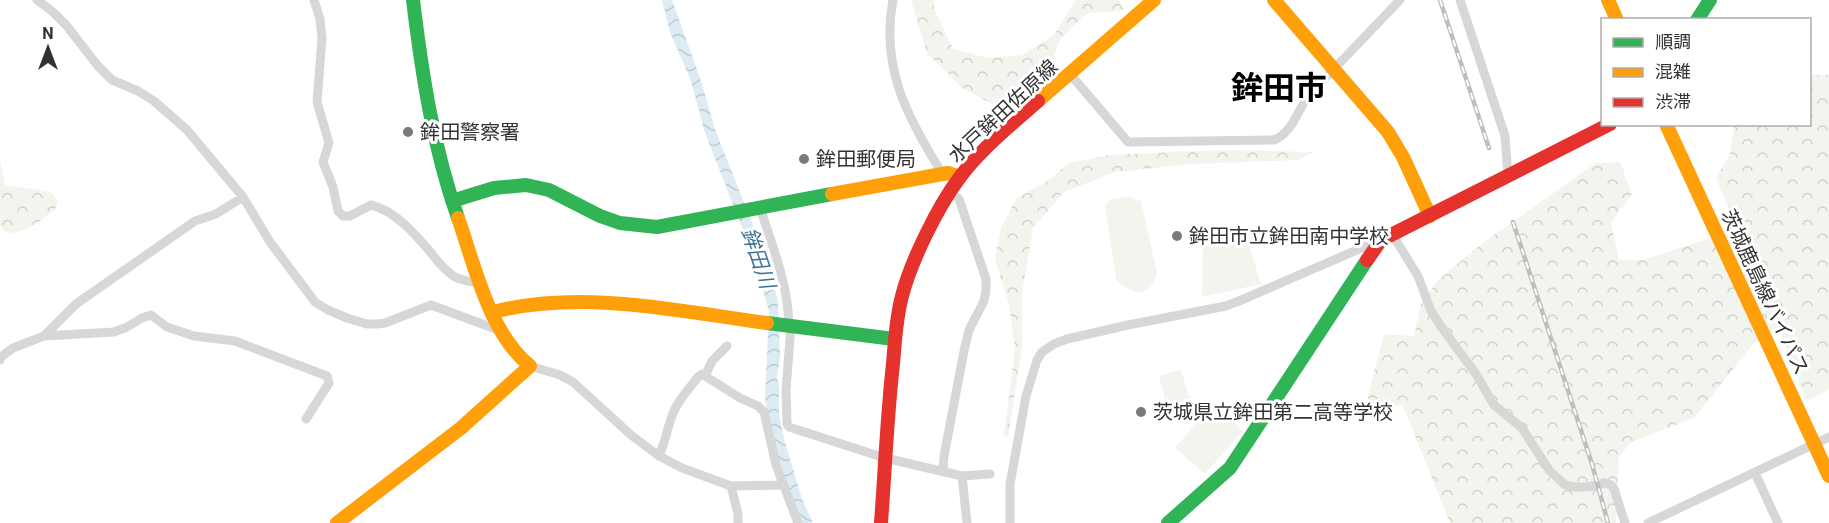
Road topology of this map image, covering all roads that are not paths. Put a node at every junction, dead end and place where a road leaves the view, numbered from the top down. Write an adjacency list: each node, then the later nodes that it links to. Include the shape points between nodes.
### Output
1 (37, 0): 21 (street, via 66,25 112,80 154,101 187,130)
2 (314, 0): 26 (street, via 322,38 317,102 329,143 323,162 338,211 350,216 371,205 383,208 453,276)
3 (413, 0): 22 (street, via 430,119)
4 (893, 0): 17 (street, via 892,64 903,103)
5 (1154, 0): 14 (street, 水戸鉾田佐原線)
6 (1274, 0): 13 (street)
7 (1400, 0): 13 (street)
8 (1460, 0): 19 (street, via 1505,136)
9 (1608, 0): 11 (street)
10 (1710, 0): 12 (street)
11 (1616, 18)
12 (1698, 18)
13 (1334, 69): 14 (street, via 1309,95 1283,136 1274,140 1128,142); 24 (street, via 1388,132)
14 (1070, 74): 18 (street, 水戸鉾田佐原線, via 1008,127)
15 (1606, 126): 19 (street)
16 (1667, 126): 40 (street, 茨城鹿島線バイパス)
17 (942, 173): 18 (street); 23 (street)
18 (960, 177): 20 (street, 水戸鉾田佐原線)
19 (1508, 177): 24 (street)
20 (950, 191): 31 (street, 水戸鉾田佐原線, via 912,267); 43 (street, via 959,199 986,279 984,301 969,330 964,351)
21 (243, 197): 29 (street, via 305,290 328,310 377,324 431,306); 30 (street, via 216,214 195,221 76,304)
22 (452, 201): 23 (street, via 505,186 536,186 610,221 638,227); 26 (street)
23 (759, 209): 28 (street, via 783,281)
24 (1430, 216): 25 (street)
25 (1386, 237): 55 (street, via 1239,302 1067,339 1047,348 1037,360 1026,396 1010,484); 56 (street, via 1344,293 1230,468); 57 (street, via 1418,276 1431,311 1494,405 1522,428 1549,470 1565,485 1611,485)
26 (482, 283): 27 (street)
27 (493, 312): 28 (street, via 535,303 582,301); 29 (street)
28 (788, 325): 31 (street); 37 (street)
29 (501, 331): 34 (street, via 520,360)
30 (44, 336): 33 (street, via 13,348); 36 (street, via 114,332 151,315 167,327 194,336 235,341 327,376 329,383)
31 (894, 339): 42 (street, 水戸鉾田佐原線)
32 (728, 346): 35 (street, via 712,361)
33 (0, 360)
34 (530, 366): 41 (street, via 573,382); 50 (street, via 438,446)
35 (705, 376): 38 (street, via 758,406); 41 (street, via 698,377 679,403)
36 (306, 419)
37 (786, 424): 38 (street); 42 (street, via 796,431)
38 (768, 427): 48 (street)
39 (1829, 437): 40 (street)
40 (1814, 444): 44 (street); 47 (street, 茨城鹿島線バイパス)
41 (659, 456): 49 (street)
42 (885, 458): 43 (street); 53 (street, 水戸鉾田佐原線)
43 (943, 472): 46 (street)
44 (1755, 473): 58 (street); 59 (street)
45 (990, 474): 46 (street)
46 (962, 476): 54 (street)
47 (1829, 476)
48 (783, 485): 49 (street); 52 (street)
49 (731, 486): 51 (street)
50 (337, 523)
51 (738, 523)
52 (798, 523)
53 (881, 523)
54 (967, 523)
55 (1010, 523)
56 (1168, 523)
57 (1625, 523)
58 (1648, 523)
59 (1778, 523)

